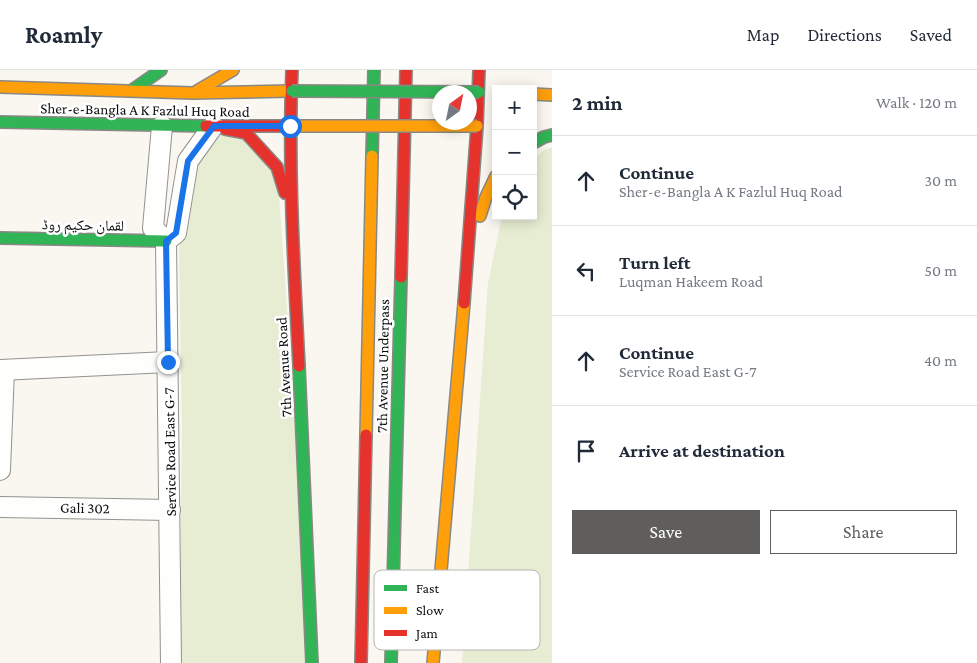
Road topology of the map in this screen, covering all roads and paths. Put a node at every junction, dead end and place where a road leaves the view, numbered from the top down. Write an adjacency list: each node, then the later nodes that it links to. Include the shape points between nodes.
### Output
1 (161, 70): 8 (main road)
2 (233, 70): 9 (main road)
3 (292, 70): 10 (main road, 7th Avenue Road)
4 (374, 70): 37 (main road, 7th Avenue Underpass)
5 (406, 70): 31 (main road, 7th Avenue Underpass)
6 (479, 70): 11 (main road)
7 (0, 87): 8 (main road, Sher-e-Bangla A K Fazlul Huq Road)
8 (131, 91): 9 (main road, Sher-e-Bangla A K Fazlul Huq Road)
9 (193, 92): 10 (main road, Sher-e-Bangla A K Fazlul Huq Road)
10 (292, 92): 11 (main road, Sher-e-Bangla A K Fazlul Huq Road, bridge); 17 (main road, 7th Avenue Road)
11 (483, 92): 18 (main road)
12 (537, 94): 13 (main road)
13 (552, 95)
14 (0, 122): 15 (main road, Sher-e-Bangla A K Fazlul Huq Road)
15 (162, 126): 16 (main road, Sher-e-Bangla A K Fazlul Huq Road); 24 (street, via 153,228)
16 (214, 126): 17 (main road, Sher-e-Bangla A K Fazlul Huq Road); 22 (main road, via 246,133 277,167); 24 (street, via 188,161 176,233)
17 (290, 126): 18 (main road, Sher-e-Bangla A K Fazlul Huq Road, bridge); 22 (main road, 7th Avenue Road)
18 (482, 126): 25 (main road)
19 (552, 135): 20 (main road)
20 (537, 141)
21 (492, 184): 25 (main road)
22 (292, 216): 36 (main road, 7th Avenue Road)
23 (0, 238): 24 (main road, لقمان حکیم روڈ)
24 (166, 241): 26 (street, Service Road East G-7)
25 (468, 255): 32 (main road)
26 (168, 362): 27 (street); 30 (street, Service Road East G-7)
27 (2, 370): 28 (street)
28 (0, 470)
29 (0, 507): 30 (street, Gali 302)
30 (170, 510): 35 (street, Service Road East G-7)
31 (393, 570)
32 (440, 570)
33 (391, 650): 38 (main road, 7th Avenue Underpass)
34 (433, 650): 39 (main road)
35 (171, 663)
36 (312, 663)
37 (361, 663)
38 (391, 663)
39 (432, 663)

